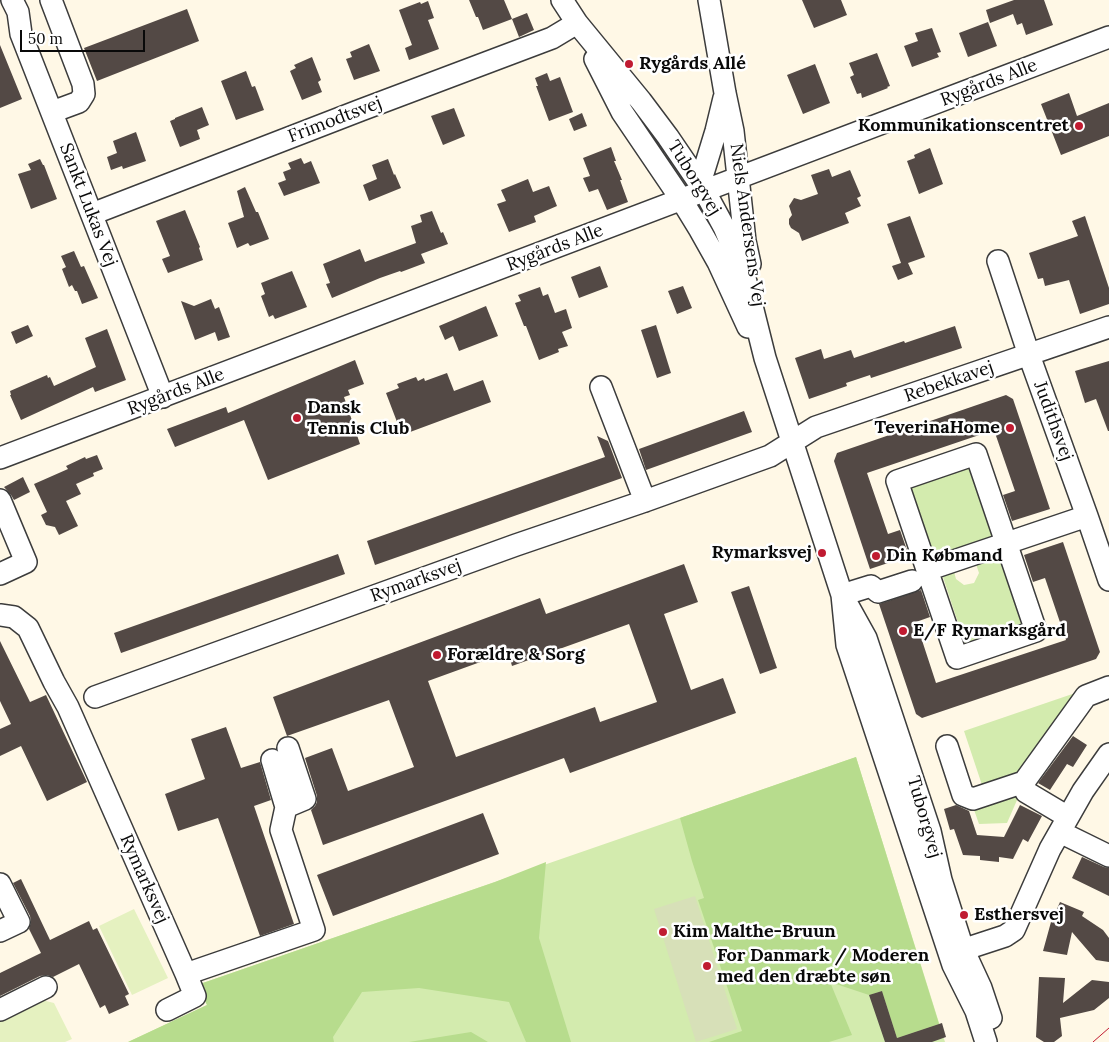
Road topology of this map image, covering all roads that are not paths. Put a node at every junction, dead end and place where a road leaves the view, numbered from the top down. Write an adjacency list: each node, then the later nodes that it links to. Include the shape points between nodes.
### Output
1 (44, 0): 5 (street, Sankt Lukas Vej)
2 (50, 0): 9 (street, via 84,94 78,102)
3 (562, 0): 6 (street, Tuborgvej)
4 (709, 0): 8 (street, Niels Andersens Vej)
5 (15, 6): 9 (street, Sankt Lukas Vej, via 21,34)
6 (577, 23): 11 (street, Tuborgvej, via 622,112); 12 (street, Frimodtsvej, via 552,38)
7 (1109, 36): 10 (street, Rygårds Alle)
8 (725, 93): 10 (street, Niels Andersens Vej, via 734,131); 11 (street, Niels Andersens Vej)
9 (52, 112): 12 (street, Sankt Lukas Vej)
10 (739, 177): 11 (street, Rygårds Alle); 17 (street, Niels Andersens Vej, via 745,241)
11 (696, 192): 13 (street, Niels Andersens Vej); 17 (street, Tuborgvej, via 724,227 746,282); 19 (street, Rygårds Alle)
12 (92, 214): 19 (street, Sankt Lukas Vej)
13 (698, 226): 17 (street, Tuborgvej)
14 (998, 261): 16 (street, Judithsvej)
15 (1109, 327): 16 (street, Rebekkavej)
16 (1029, 355): 20 (street, Rebekkavej, via 816,427); 24 (street, Judithsvej)
17 (765, 358): 20 (street, Tuborgvej)
18 (601, 387): 23 (street)
19 (162, 398): 21 (street, Rygårds Alle)
20 (792, 442): 23 (street, Rymarksvej, via 770,456); 29 (street, Tuborgvej)
21 (0, 458)
22 (0, 500): 26 (street, via 26,562)
23 (645, 501): 32 (street, Rymarksvej)
24 (1087, 516): 25 (street); 28 (street, Judithsvej)
25 (1006, 543): 27 (street); 27 (street, via 1036,631 957,658); 27 (street, via 976,454 897,481)
26 (0, 574)
27 (919, 575): 29 (street, via 878,592 871,586)
28 (1109, 580)
29 (842, 595): 41 (street, Tuborgvej, via 848,645)
30 (0, 615): 42 (street, Rymarksvej, via 14,617 28,628 68,707)
31 (1109, 687): 36 (street, via 1086,696)
32 (95, 697)
33 (947, 746): 36 (street, via 964,795 972,799)
34 (280, 754): 42 (street, via 286,807 281,830 314,930)
35 (1109, 754): 37 (street)
36 (1024, 782): 37 (street, via 1026,792)
37 (1064, 824): 38 (street); 41 (street, via 1014,930)
38 (1109, 856)
39 (0, 884): 40 (street, via 19,922)
40 (0, 931)
41 (956, 952): 46 (street, Tuborgvej, via 953,965 976,1011); 47 (street, Tuborgvej, via 982,988)
42 (186, 974): 45 (street, Rymarksvej, via 195,996)
43 (46, 987): 44 (street)
44 (0, 1010)
45 (167, 1010)
46 (986, 1042)
47 (999, 1042)

